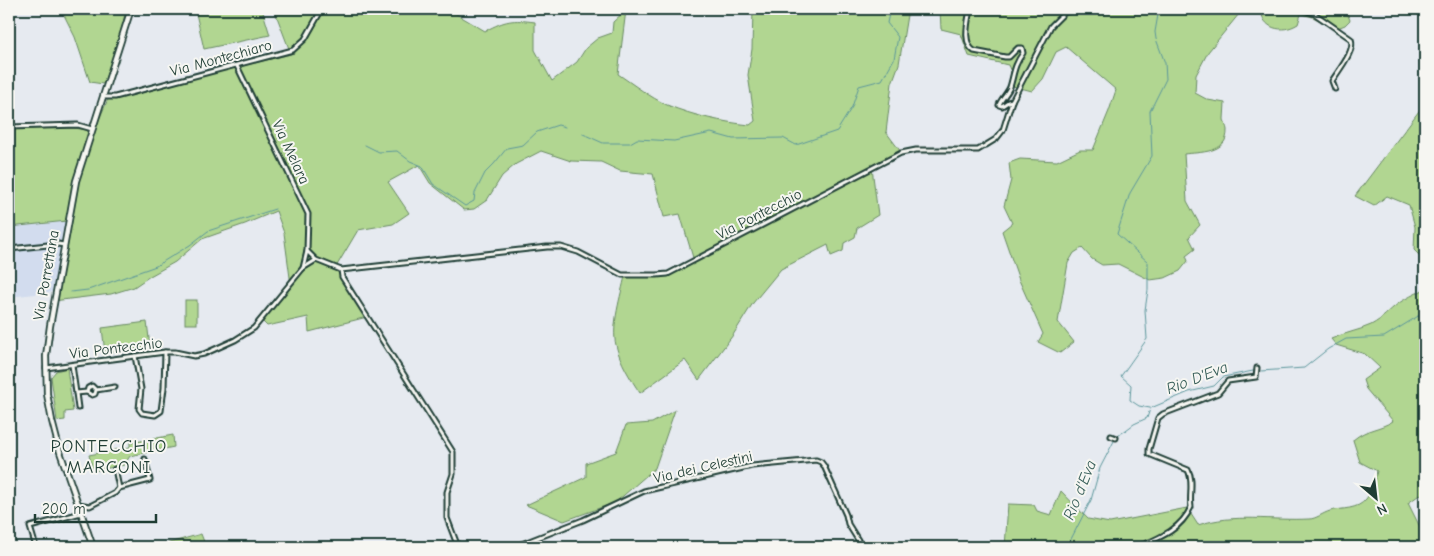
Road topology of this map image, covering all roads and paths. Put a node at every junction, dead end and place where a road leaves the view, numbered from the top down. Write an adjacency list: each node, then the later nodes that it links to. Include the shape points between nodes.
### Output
1 (131, 9): 8 (main road, Via Porrettana)
2 (322, 9): 6 (street, Via Montechiaro, via 305,39 293,50)
3 (970, 9): 9 (street, via 968,42 974,51 1005,58 1022,48 1009,88 999,105)
4 (1077, 9): 9 (street, Via Pontecchio, via 1065,12 1050,26)
5 (1302, 9): 7 (street, via 1315,14 1353,43 1352,51 1332,81)
6 (237, 66): 8 (street, Via Montechiaro); 14 (street, Via Melara, via 308,214)
7 (1335, 89)
8 (104, 97): 11 (main road, Via Porrettana)
9 (1012, 101): 17 (street, Via Pontecchio, via 1003,130 996,139 978,150 901,153 668,274 622,275 578,252 561,247)
10 (9, 127): 11 (street, via 78,125)
11 (92, 129): 12 (main road, Via Porrettana, via 76,181)
12 (64, 245): 13 (street); 21 (main road, Via Porrettana)
13 (9, 249)
14 (307, 251): 15 (street); 16 (street, Via Melara)
15 (316, 260): 16 (street); 17 (street, Via Pontecchio)
16 (303, 268): 18 (street, Via Pontecchio, via 254,328 235,340 194,356)
17 (341, 270): 39 (street, via 342,277 453,452 447,518)
18 (165, 352): 19 (street, Via Pontecchio); 19 (street, via 161,411 155,414 142,413 139,409 141,389)
19 (135, 356): 20 (street, Via Pontecchio)
20 (72, 365): 21 (street, Via Pontecchio); 26 (street)
21 (46, 368): 33 (main road, Via Porrettana, via 52,421)
22 (1257, 368): 41 (street, via 1256,377 1228,382 1218,393 1158,418 1149,454 1188,470 1191,476 1191,507 1176,528)
23 (115, 387): 24 (street)
24 (96, 390): 25 (street, via 92,395); 25 (street, via 92,386)
25 (87, 392): 26 (street)
26 (76, 393): 27 (street)
27 (78, 408)
28 (1111, 436): 29 (street)
29 (1116, 438)
30 (145, 459): 32 (street, via 150,480)
31 (115, 469): 32 (street)
32 (120, 488): 34 (street)
33 (78, 504): 34 (street); 35 (main road, Via Porrettana)
34 (90, 506): 35 (street)
35 (81, 514): 37 (street, via 30,527); 38 (main road, Via Porrettana)
36 (858, 540): 40 (street, Via dei Celestini, via 824,466 816,460 752,466 644,491 583,520)
37 (36, 547)
38 (93, 547)
39 (458, 547)
40 (514, 547)
41 (1138, 547)

